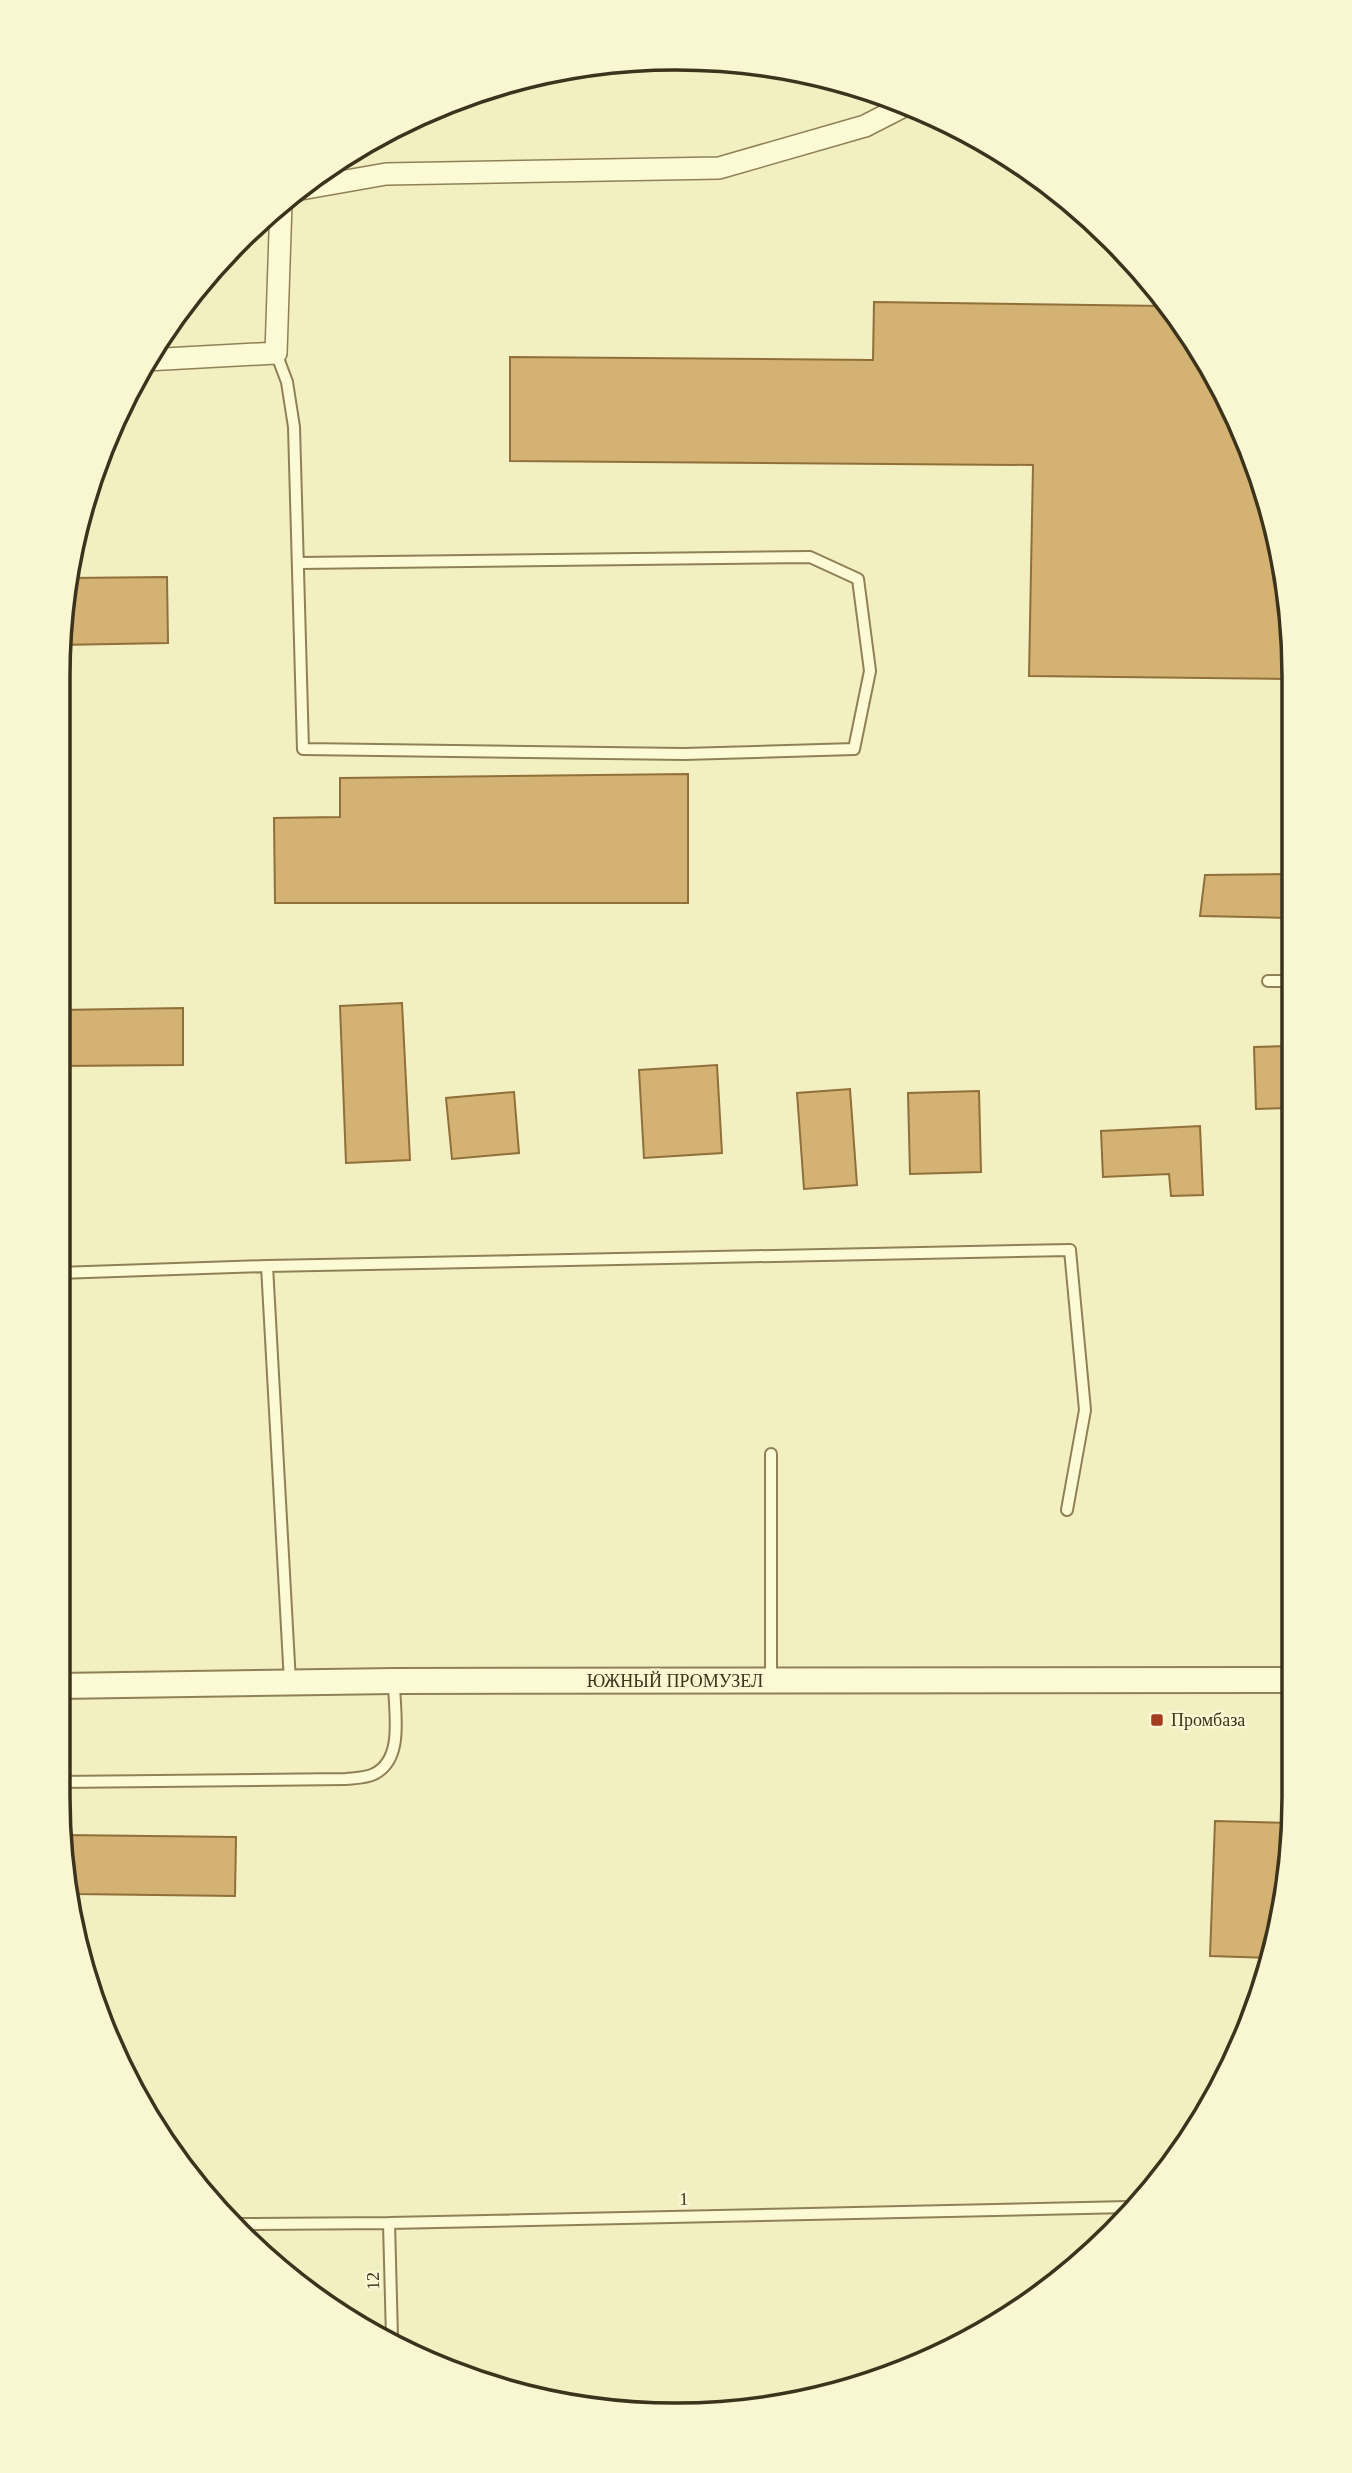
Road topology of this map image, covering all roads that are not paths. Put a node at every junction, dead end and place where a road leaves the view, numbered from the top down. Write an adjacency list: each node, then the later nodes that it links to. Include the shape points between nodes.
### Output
1 (894, 111): 2 (street, via 865,126 719,168 386,174)
2 (320, 186)
3 (281, 216): 4 (street)
4 (276, 353): 5 (street); 6 (lane, via 287,382 294,426)
5 (159, 359)
6 (299, 563): 6 (lane, via 810,557 858,579 870,671 854,749 684,754 303,749)
7 (1268, 981): 8 (lane)
8 (1282, 981)
9 (267, 1266): 10 (lane); 12 (lane, via 1070,1250 1085,1410); 16 (lane)
10 (70, 1273)
11 (771, 1454): 15 (lane)
12 (1067, 1510)
13 (1282, 1680): 15 (street, ЮЖНЫЙ ПРОМУЗЕЛ)
14 (394, 1681): 15 (street, ЮЖНЫЙ ПРОМУЗЕЛ); 16 (street, ЮЖНЫЙ ПРОМУЗЕЛ); 18 (lane, via 393,1753 386,1766 372,1775)
15 (771, 1681)
16 (290, 1682): 17 (street, ЮЖНЫЙ ПРОМУЗЕЛ)
17 (70, 1686)
18 (70, 1783)
19 (1123, 2207): 20 (lane, 1 / 1)
20 (389, 2223): 21 (lane, 1 / 1); 22 (lane, 12 / 12)
21 (245, 2224)
22 (392, 2332)

